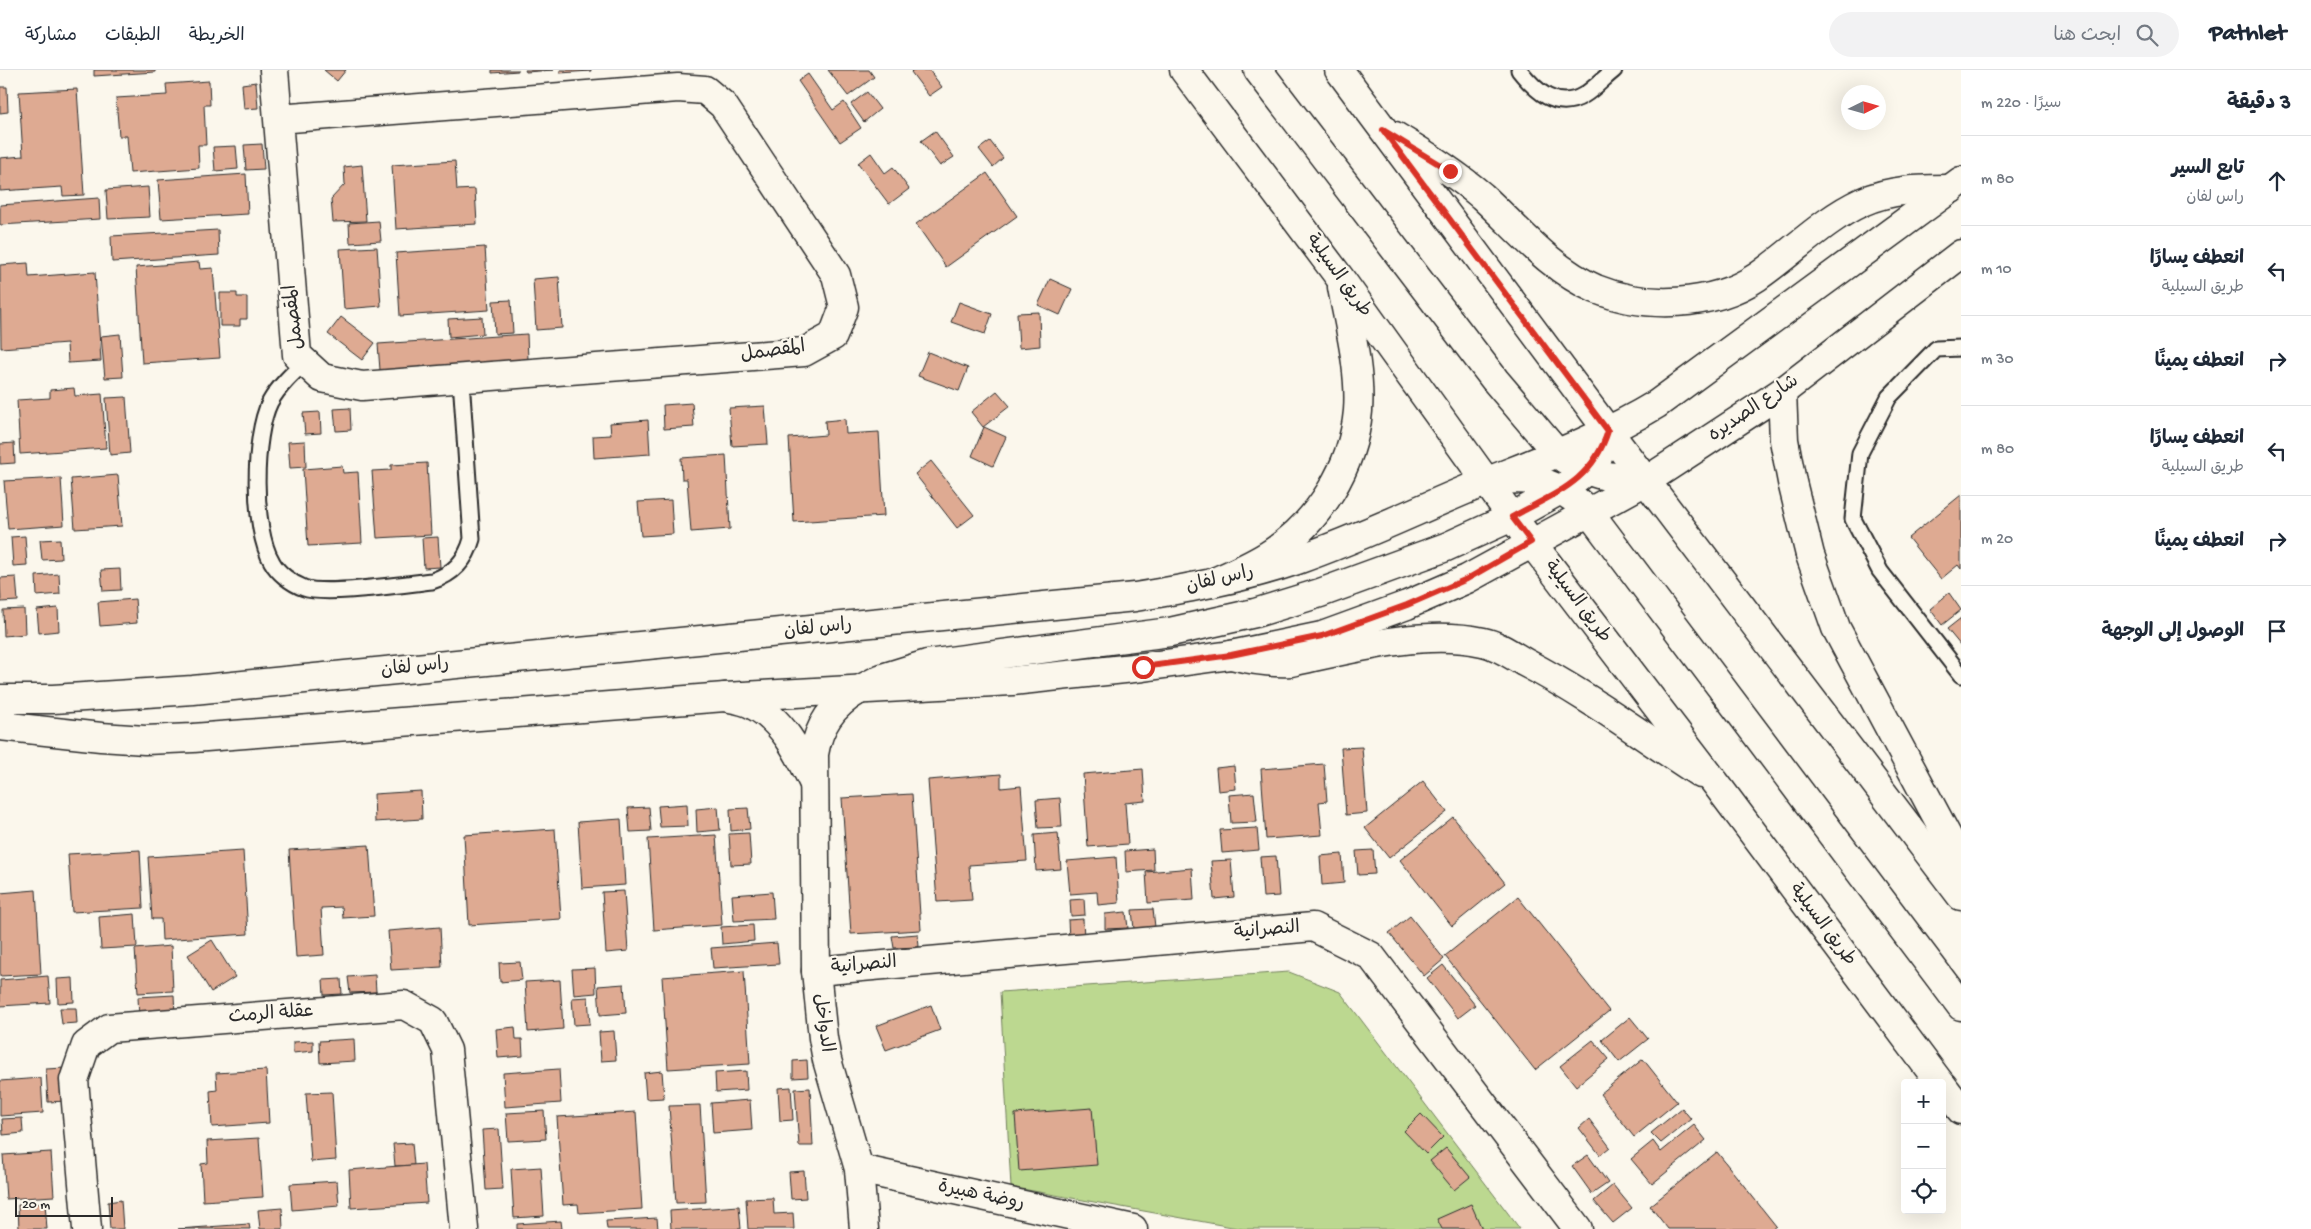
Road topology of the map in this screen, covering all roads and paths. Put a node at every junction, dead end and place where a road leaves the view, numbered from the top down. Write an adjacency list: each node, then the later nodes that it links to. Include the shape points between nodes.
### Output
1 (274, 70): 7 (main road, المقصمل)
2 (1184, 70): 11 (main road, طريق السيلية)
3 (1258, 70): 17 (main road, via 1495,380)
4 (1339, 70): 8 (main road)
5 (1519, 70): 6 (lane, via 1536,91 1559,100 1572,100 1584,95)
6 (1614, 70)
7 (278, 119): 13 (main road, المقصمل, via 297,355); 14 (main road, المقصمل, via 678,88 706,90 723,105 836,275 844,307 833,336 804,352)
8 (1383, 130): 9 (main road, via 1450,171 1502,215 1536,250 1568,272 1596,288 1627,298 1660,302 1725,292 1755,278 1861,203 1910,189); 16 (main road)
9 (1956, 185): 16 (main road, via 1657,404)
10 (1961, 254): 15 (main road, شارع الصديره)
11 (1340, 278): 20 (main road, طريق السيلية); 25 (main road, via 1356,369 1358,410 1337,481 1298,532 1272,552)
12 (1961, 348): 27 (lane, via 1936,348 1889,397 1860,453 1853,519 1880,571)
13 (305, 362): 14 (main road, المقصمل, via 322,378 362,386); 14 (lane, via 285,380 270,402 261,428 257,454 260,517 272,562 293,582 316,591 432,581 445,576 464,559 472,539)
14 (461, 379)
15 (1782, 392): 19 (main road, شارع الصديره); 34 (main road, via 1784,440 1792,482 1810,555 1836,628)
16 (1608, 431): 17 (main road, راس لفان); 18 (main road, via 1597,459); 19 (main road)
17 (1557, 453): 18 (main road); 20 (main road, راس لفان)
18 (1586, 471): 19 (main road); 21 (main road)
19 (1646, 481): 22 (main road, شارع الصديره); 35 (main road)
20 (1487, 482): 21 (main road, via 1529,479); 23 (main road, طريق السيلية); 25 (main road, راس لفان, via 1306,557)
21 (1562, 489): 22 (main road); 23 (main road)
22 (1589, 512): 24 (main road, شارع الصديره); 37 (main road)
23 (1512, 517): 24 (main road, طريق السيلية); 28 (main road, via 1446,547 1256,613 1170,632 927,664 882,678)
24 (1531, 542): 26 (main road, via 1467,579 1407,605 1322,636); 33 (main road, طريق السيلية)
25 (1212, 583): 30 (main road, راس لفان, via 1135,597 193,690 53,699)
26 (1231, 655): 28 (main road, via 1012,680); 33 (main road, via 1256,661 1291,662 1403,640 1440,637 1484,642 1580,693)
27 (1961, 675)
28 (857, 691): 29 (main road); 32 (main road, الدواخل, via 844,699 823,723 816,738)
29 (725, 697): 31 (main road, via 145,740); 32 (main road, الدواخل, via 750,704 771,716 787,735)
30 (0, 698)
31 (0, 726)
32 (813, 783): 36 (main road, الدواخل)
33 (1717, 785): 38 (main road, طريق السيلية)
34 (1961, 862)
35 (1961, 896)
36 (816, 970): 41 (main road, الدواخل, via 827,1060); 46 (main road, النصرانية, via 1314,928 1371,956)
37 (1961, 1006)
38 (1937, 1079)
39 (1946, 1090): 40 (main road, طريق السيلية)
40 (1961, 1110)
41 (859, 1169): 44 (main road, الدواخل); 45 (main road, روضة هبيرة)
42 (87, 1229): 43 (main road, عقلة الرمث, via 74,1080 86,1045 109,1028 404,1005 432,1021 447,1050)
43 (464, 1229)
44 (864, 1229)
45 (1132, 1229)
46 (1578, 1229)

